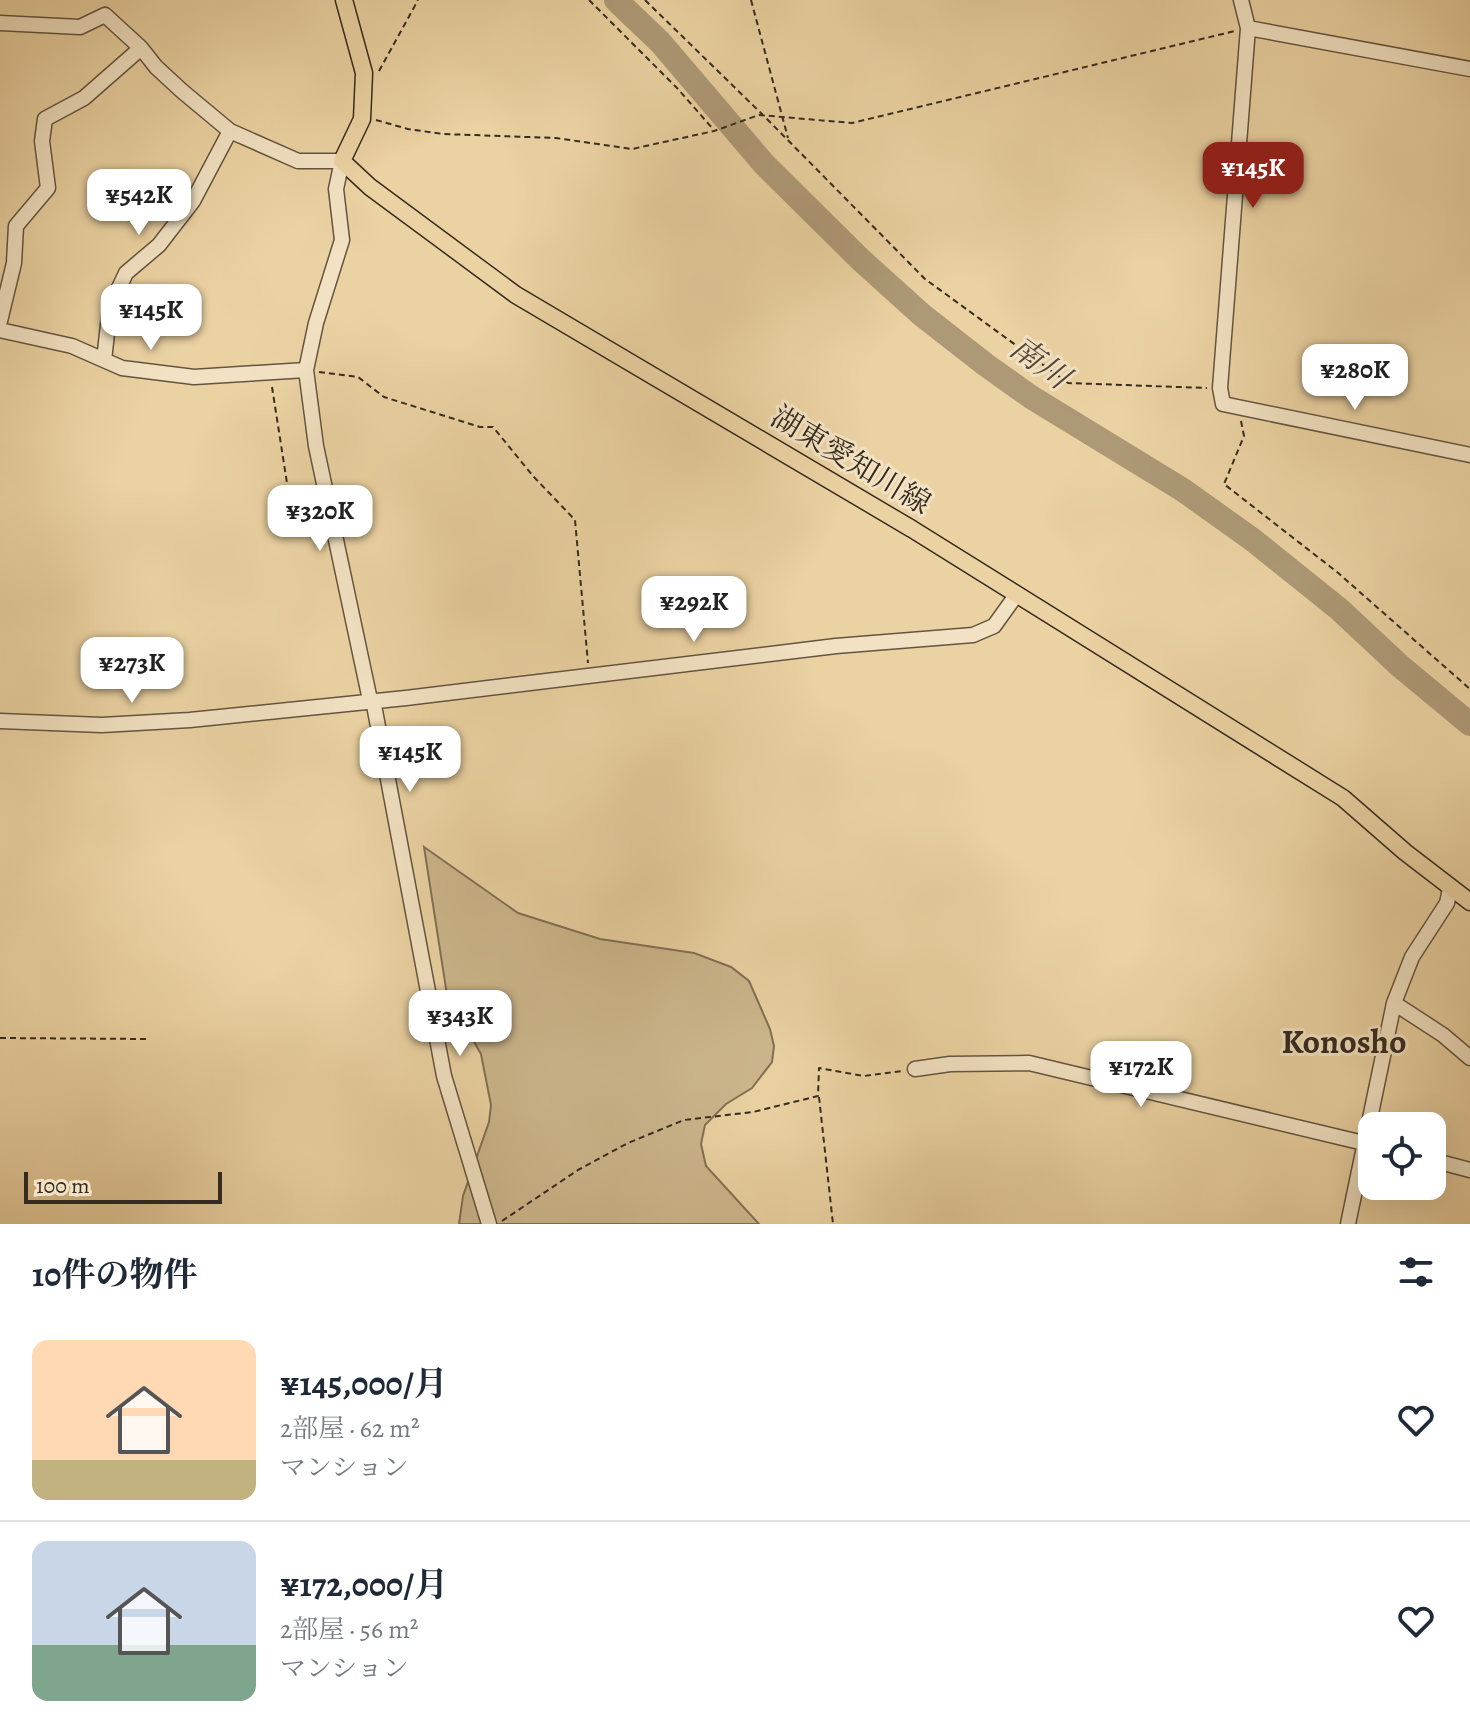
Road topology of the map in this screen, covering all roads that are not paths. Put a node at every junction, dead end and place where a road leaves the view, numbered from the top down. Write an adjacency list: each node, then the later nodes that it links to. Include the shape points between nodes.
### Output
1 (344, 0): 8 (main road, via 364,73 362,119)
2 (1241, 0): 4 (street)
3 (0, 23): 5 (street, via 80,27 105,15)
4 (1248, 28): 6 (street); 13 (street, via 1220,388 1223,404)
5 (141, 48): 7 (street); 9 (street, via 84,98 45,119 48,188 16,226 14,263)
6 (1470, 69)
7 (230, 131): 8 (street, via 298,161); 11 (street, via 193,201 159,245 126,273 110,307)
8 (342, 161): 12 (street, via 336,189 342,240); 14 (main road, 湖東愛知川線, via 516,295)
9 (0, 321)
10 (0, 330): 11 (street, via 72,346)
11 (104, 360): 12 (street, via 122,368 194,377)
12 (306, 370): 15 (street, via 316,446)
13 (1470, 455)
14 (1017, 594): 15 (street, via 994,626 973,635); 17 (main road, 湖東愛知川線, via 1343,798)
15 (372, 700): 16 (street, via 147,724); 27 (street, via 444,1076)
16 (0, 721)
17 (1450, 889): 18 (main road, 湖東愛知川線); 19 (street, via 1447,903 1412,957)
18 (1470, 902)
19 (1394, 1003): 20 (street); 22 (street)
20 (1470, 1058)
21 (915, 1069): 23 (street, via 1029,1063)
22 (1375, 1112)
23 (1358, 1141)
24 (1446, 1164): 25 (street)
25 (1470, 1170)
26 (1358, 1186): 28 (street)
27 (489, 1224)
28 (1348, 1224)

